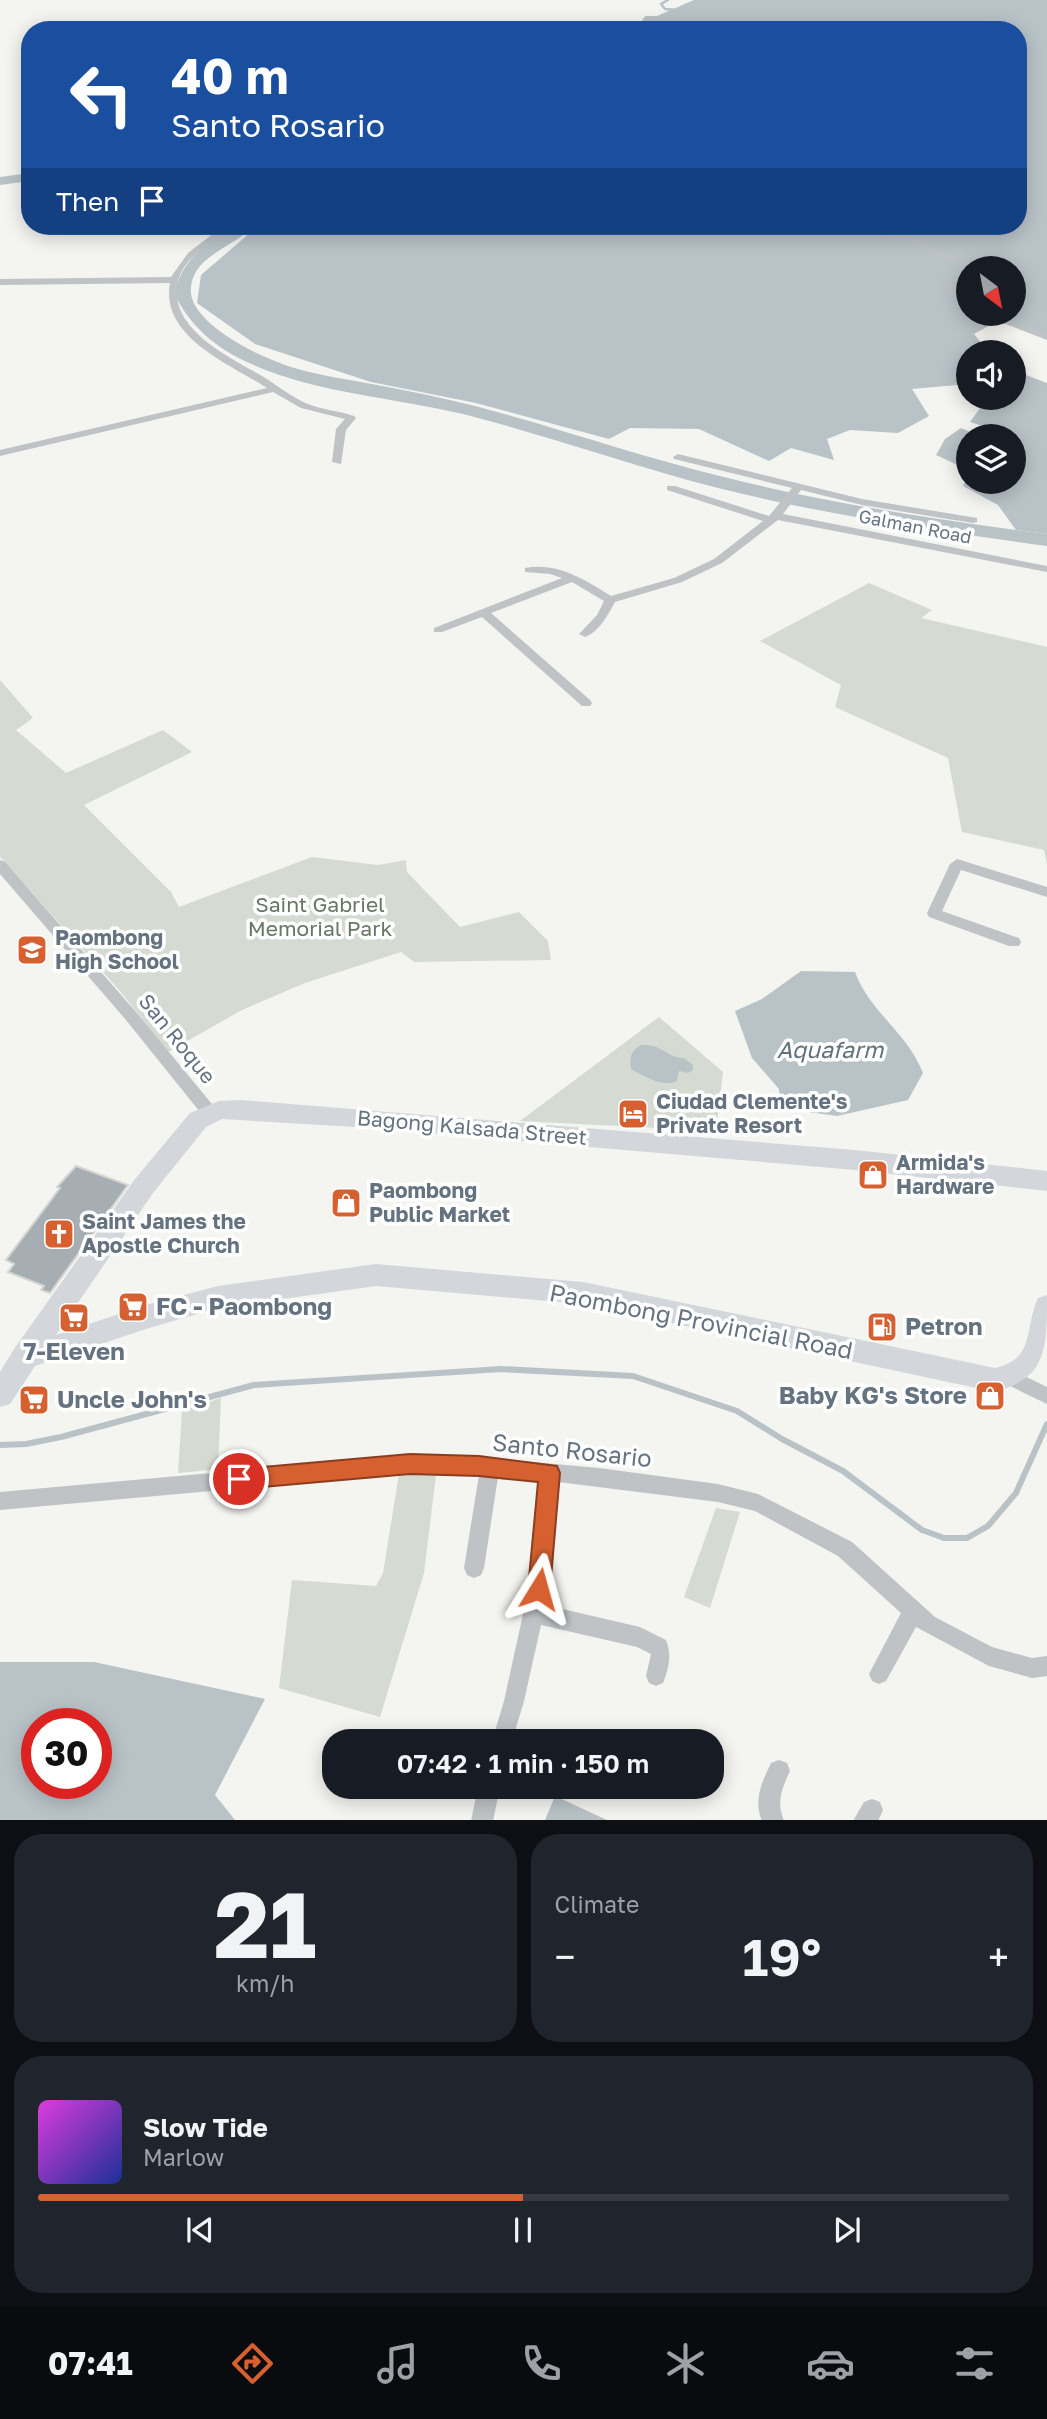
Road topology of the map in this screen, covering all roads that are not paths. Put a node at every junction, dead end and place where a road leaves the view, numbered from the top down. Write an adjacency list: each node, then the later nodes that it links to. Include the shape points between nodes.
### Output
1 (216, 235): 4 (street, via 189,256)
2 (892, 235): 3 (street, via 911,237)
3 (956, 258)
4 (174, 280): 5 (street); 8 (street, via 175,306 188,330 231,364)
5 (0, 282)
6 (1019, 326): 7 (street)
7 (1047, 337)
8 (274, 389): 9 (street); 11 (street, via 305,407 351,418 341,429)
9 (0, 453)
10 (678, 457): 13 (street)
11 (337, 462)
12 (671, 488): 14 (street, Galman Road)
13 (795, 491): 14 (street); 15 (street)
14 (777, 515): 16 (street, Galman Road); 19 (street, via 718,561 678,580)
15 (973, 520)
16 (1047, 569)
17 (529, 570): 18 (street, via 544,568)
18 (573, 578): 19 (street); 20 (street)
19 (610, 600): 22 (street)
20 (484, 613): 21 (street); 23 (street)
21 (438, 630)
22 (585, 634)
23 (586, 703)
24 (0, 865): 27 (street, San Roque)
25 (1047, 892): 26 (street, via 957,864 934,913)
26 (1014, 942)
27 (210, 1113): 28 (main road, Bagong Kalsada Street, via 241,1109 371,1119 976,1171); 30 (main road, via 198,1120 144,1186)
28 (1045, 1182)
29 (1047, 1306): 31 (main road, via 1032,1363)
30 (23, 1358): 31 (main road, Paombong Provincial Road, via 218,1297 376,1275 583,1293 901,1362 995,1380); 32 (main road)
31 (1012, 1378): 33 (street)
32 (0, 1395)
33 (1046, 1396)
34 (490, 1467): 35 (street, Santo Rosario); 36 (street, Santo Rosario, via 410,1464); 37 (street)
35 (549, 1473): 38 (street, Santo Rosario, via 705,1491 758,1503 845,1549); 39 (street, via 542,1573)
36 (0, 1501)
37 (474, 1568)
38 (913, 1612): 40 (street, Santo Rosario, via 989,1656 1032,1668); 41 (street)
39 (534, 1613): 42 (street, via 627,1634 659,1647); 43 (street)
40 (1047, 1666)
41 (879, 1674)
42 (656, 1676)
43 (505, 1729)
44 (779, 1771): 47 (street, via 769,1791)
45 (487, 1799): 46 (street)
46 (482, 1820)
47 (773, 1820)

